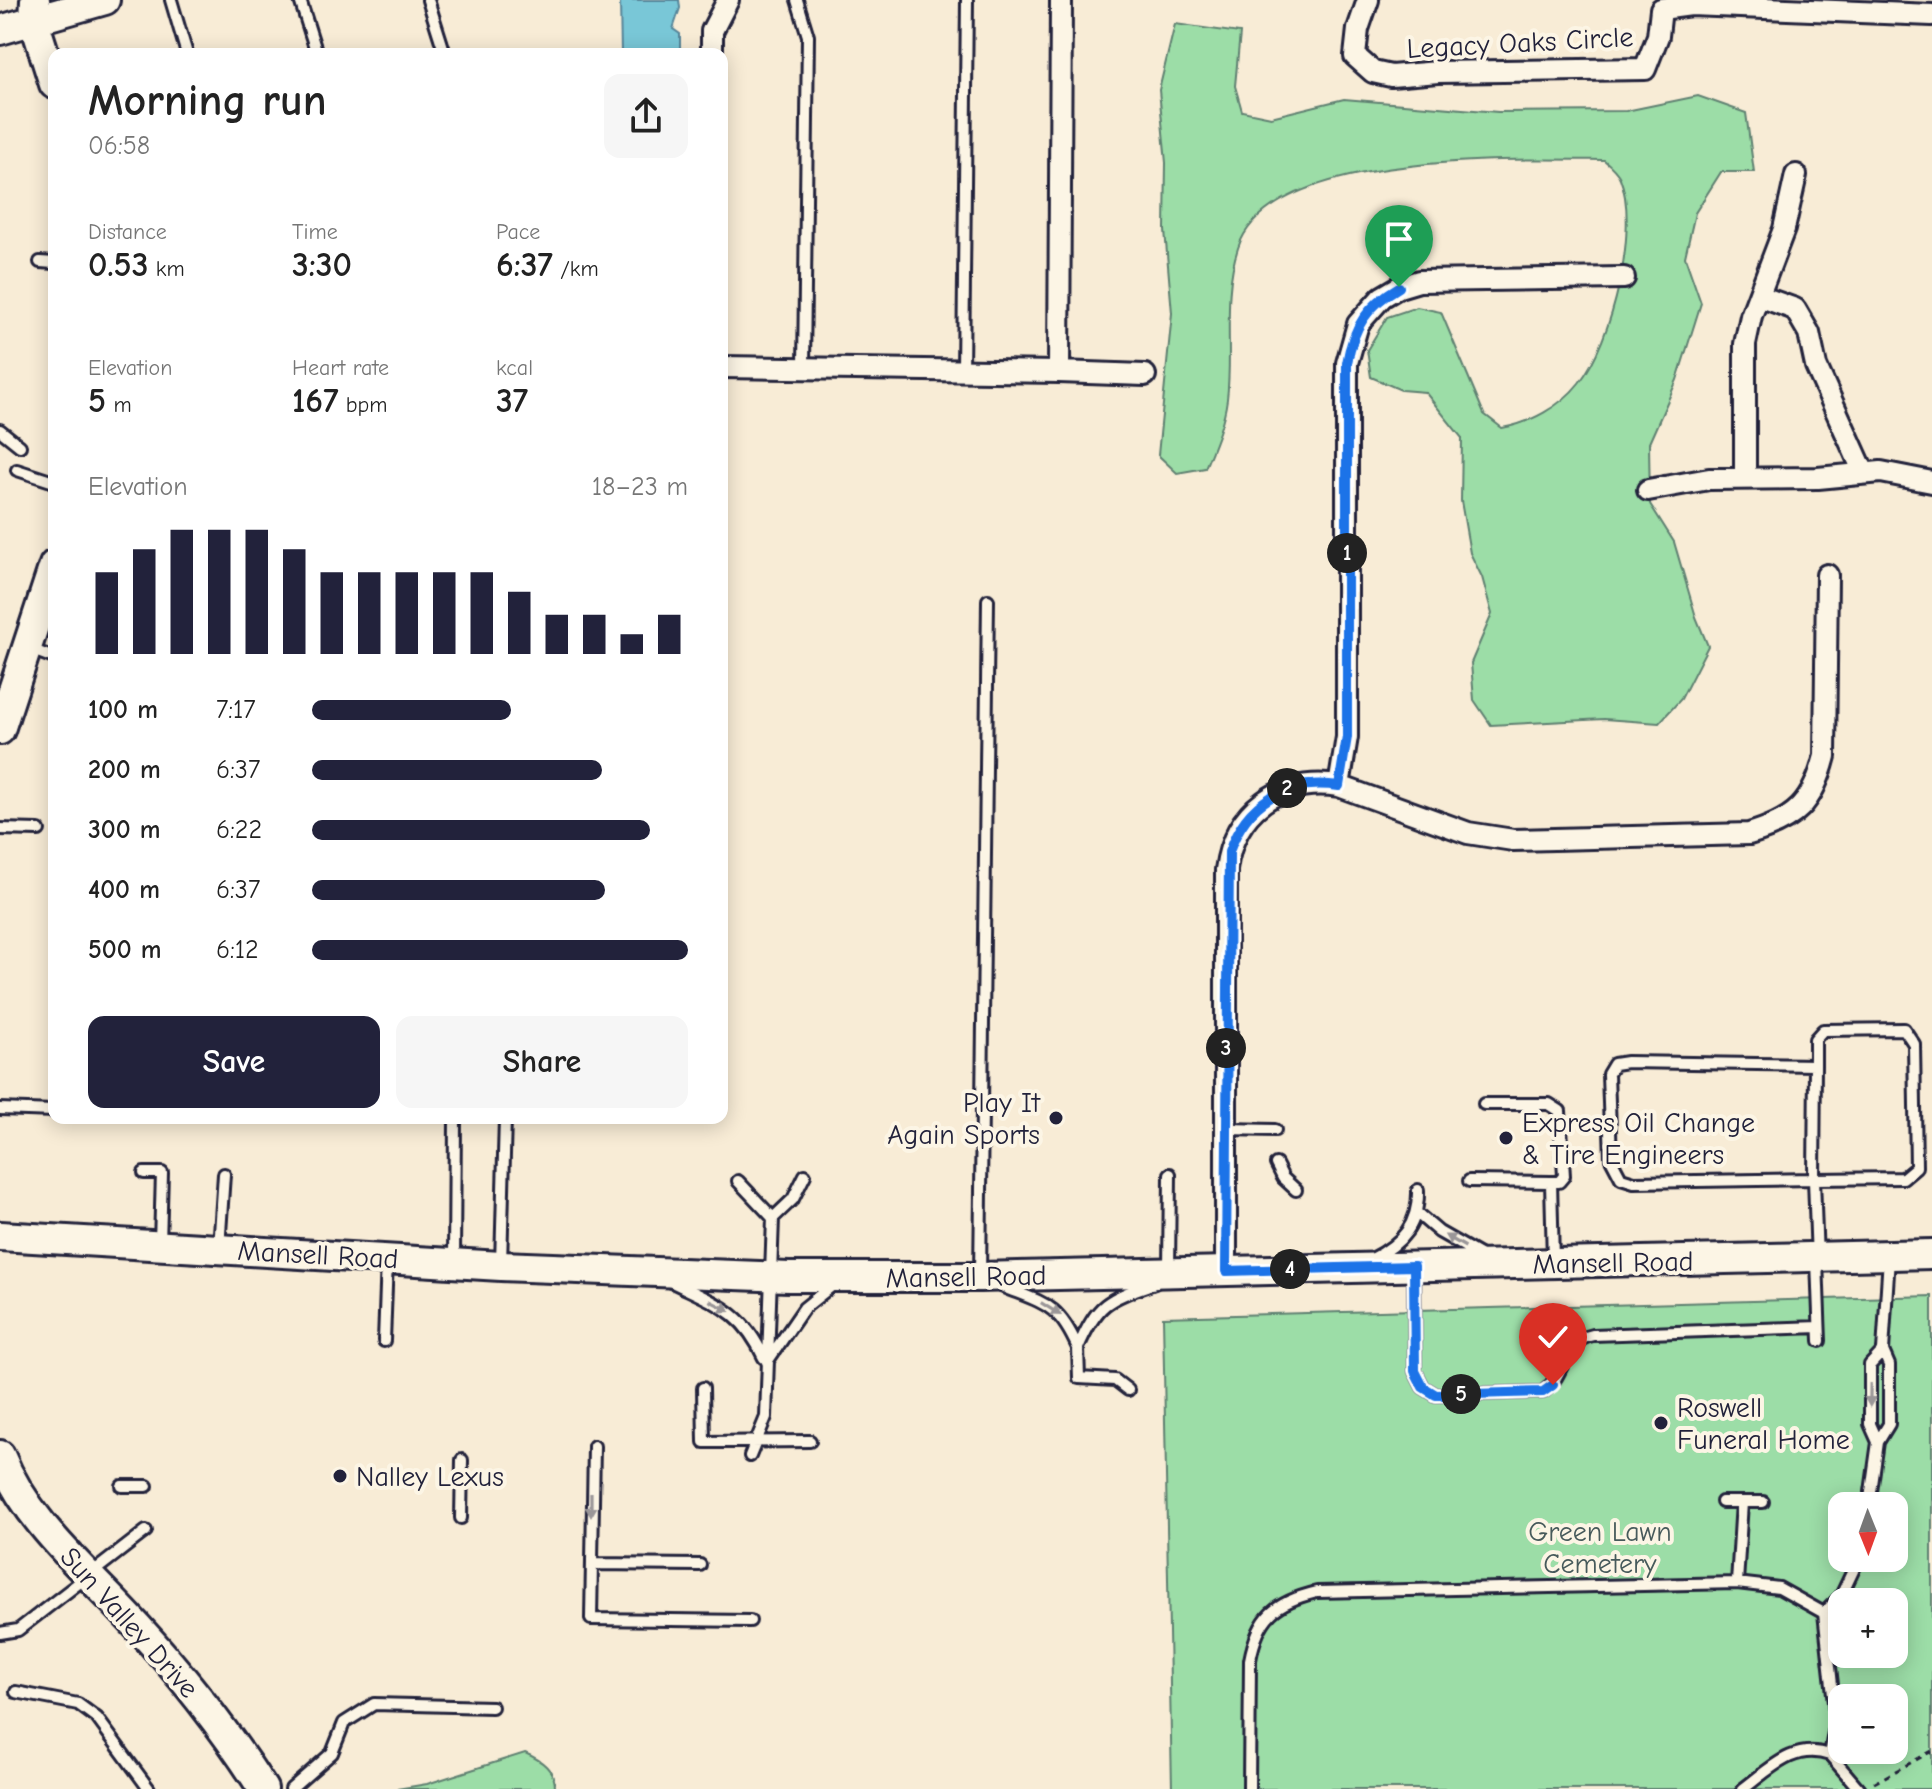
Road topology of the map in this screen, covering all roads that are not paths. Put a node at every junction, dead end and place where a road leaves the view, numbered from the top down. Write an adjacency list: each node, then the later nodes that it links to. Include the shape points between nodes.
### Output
1 (105, 0): 12 (main road)
2 (171, 0): 15 (lane)
3 (300, 0): 16 (lane)
4 (428, 0): 17 (lane)
5 (728, 0): 18 (street, via 712,31)
6 (797, 0): 26 (lane, via 808,36)
7 (967, 0): 27 (lane)
8 (1061, 0): 28 (street)
9 (1368, 0): 10 (street, Legacy Oaks Circle, via 1355,56 1373,72 1391,76 1645,69 1658,36 1661,9)
10 (1756, 4): 11 (street, Legacy Oaks Circle)
11 (1816, 6): 13 (street, Legacy Oaks Circle)
12 (34, 10): 14 (main road); 19 (main road)
13 (1932, 15)
14 (0, 30)
15 (185, 48)
16 (315, 48)
17 (443, 48)
18 (712, 48)
19 (48, 62)
20 (1796, 175): 24 (street, via 1784,229)
21 (40, 262): 22 (lane)
22 (48, 263)
23 (1624, 278): 44 (street, via 1419,281 1382,297 1358,324 1347,363 1347,737)
24 (1759, 296): 33 (street, via 1795,309); 34 (street, via 1742,373)
25 (728, 367): 26 (street)
26 (804, 368): 27 (street)
27 (963, 371): 28 (street)
28 (1059, 372): 29 (street)
29 (1145, 375)
30 (0, 430): 31 (lane)
31 (20, 446)
32 (17, 470): 35 (lane)
33 (1864, 473): 34 (street); 36 (street)
34 (1745, 477): 37 (street)
35 (48, 480)
36 (1932, 482)
37 (1648, 490)
38 (1827, 575): 44 (street, via 1825,756 1818,783 1801,809 1777,826 1749,834 1513,840 1468,833)
39 (48, 583): 41 (main road)
40 (988, 600): 86 (lane)
41 (26, 648): 42 (lane); 43 (main road)
42 (48, 656)
43 (0, 730)
44 (1339, 786): 53 (street, via 1303,784 1270,796 1244,818 1229,852)
45 (0, 829): 46 (lane)
46 (39, 830)
47 (1815, 1065): 60 (lane); 60 (lane, via 1815,1039 1823,1030 1904,1029 1911,1034 1916,1167 1903,1178); 60 (lane, via 1627,1062 1614,1064 1608,1074 1611,1159 1621,1178)
48 (1484, 1104): 63 (lane, via 1557,1106 1564,1176)
49 (0, 1109): 50 (lane)
50 (48, 1111)
51 (455, 1124): 75 (lane)
52 (505, 1124): 78 (lane)
53 (1226, 1129): 54 (lane); 81 (street)
54 (1275, 1130)
55 (1276, 1164): 64 (lane)
56 (144, 1173): 69 (lane, via 162,1173)
57 (224, 1174): 70 (lane)
58 (1170, 1174): 83 (lane)
59 (805, 1175): 67 (lane, via 793,1199)
60 (1814, 1179): 73 (lane)
61 (738, 1181): 67 (lane)
62 (1469, 1181): 63 (lane)
63 (1551, 1182): 76 (lane)
64 (1296, 1190)
65 (1418, 1190): 66 (lane)
66 (1416, 1217): 77 (lane, one-way to 66); 80 (lane, via 1386,1252)
67 (773, 1218): 84 (lane)
68 (0, 1236): 69 (main road, Mansell Road)
69 (160, 1245): 70 (main road, Mansell Road)
70 (219, 1248): 74 (main road, Mansell Road)
71 (1932, 1254): 72 (main road, Mansell Road)
72 (1889, 1255): 73 (main road, Mansell Road); 91 (lane)
73 (1819, 1257): 76 (main road, Mansell Road); 87 (lane)
74 (387, 1258): 75 (main road, Mansell Road); 88 (lane)
75 (454, 1263): 78 (main road, Mansell Road)
76 (1553, 1263): 77 (main road, Mansell Road)
77 (1495, 1264): 79 (main road, Mansell Road)
78 (501, 1266): 82 (main road, Mansell Road)
79 (1414, 1266): 80 (main road, Mansell Road); 87 (lane, via 1415,1371 1423,1387 1436,1395 1543,1392 1553,1385 1574,1343 1593,1335)
80 (1354, 1268): 81 (main road, Mansell Road)
81 (1226, 1271): 83 (main road, Mansell Road)
82 (651, 1272): 84 (main road, Mansell Road); 92 (lane, one-way to 92, via 731,1310 745,1323)
83 (1178, 1272): 86 (main road, Mansell Road); 90 (lane, via 1108,1300 1095,1311)
84 (768, 1277): 85 (main road, Mansell Road); 92 (lane)
85 (843, 1277): 86 (main road, Mansell Road); 92 (lane, via 804,1308)
86 (980, 1277): 90 (lane, one-way to 90, via 1053,1308 1064,1318)
87 (1819, 1327): 89 (lane)
88 (384, 1341)
89 (1820, 1341)
90 (1078, 1348): 94 (lane, via 1079,1378 1115,1380)
91 (1883, 1351): 97 (lane, via 1889,1365 1889,1424); 97 (lane, one-way to 97, via 1870,1365 1870,1424)
92 (766, 1364): 96 (lane, via 766,1417)
93 (703, 1388): 96 (lane, via 704,1442)
94 (1128, 1390)
95 (810, 1441): 96 (lane)
96 (755, 1442): 100 (lane)
97 (1878, 1442): 104 (lane)
98 (594, 1446): 110 (lane, one-way to 110)
99 (0, 1455): 113 (main road, Sun Valley Drive, via 27,1506)
100 (750, 1456)
101 (462, 1460): 108 (lane)
102 (122, 1486): 103 (lane)
103 (147, 1486)
104 (1871, 1492)
105 (1722, 1502): 106 (lane)
106 (1742, 1502): 107 (lane); 114 (lane)
107 (1763, 1502)
108 (461, 1518)
109 (146, 1531): 113 (lane)
110 (592, 1564): 111 (lane); 116 (lane, via 591,1619)
111 (700, 1565)
112 (1852, 1572): 115 (lane, via 1841,1596)
113 (90, 1575): 117 (lane, via 18,1630); 124 (main road, Sun Valley Drive, via 184,1681)
114 (1737, 1583): 115 (lane, via 1779,1588); 126 (lane, via 1317,1592 1291,1598 1274,1609 1254,1641)
115 (1824, 1613): 118 (lane)
116 (750, 1621)
117 (0, 1633)
118 (1832, 1684)
119 (16, 1692): 123 (lane, via 78,1704 97,1718)
120 (492, 1707): 125 (lane, via 374,1704 344,1723 332,1753)
121 (1828, 1755): 127 (lane, via 1793,1753)
122 (1838, 1764): 128 (lane)
123 (149, 1789)
124 (263, 1789)
125 (291, 1789)
126 (1249, 1789)
127 (1743, 1789)
128 (1861, 1789)

